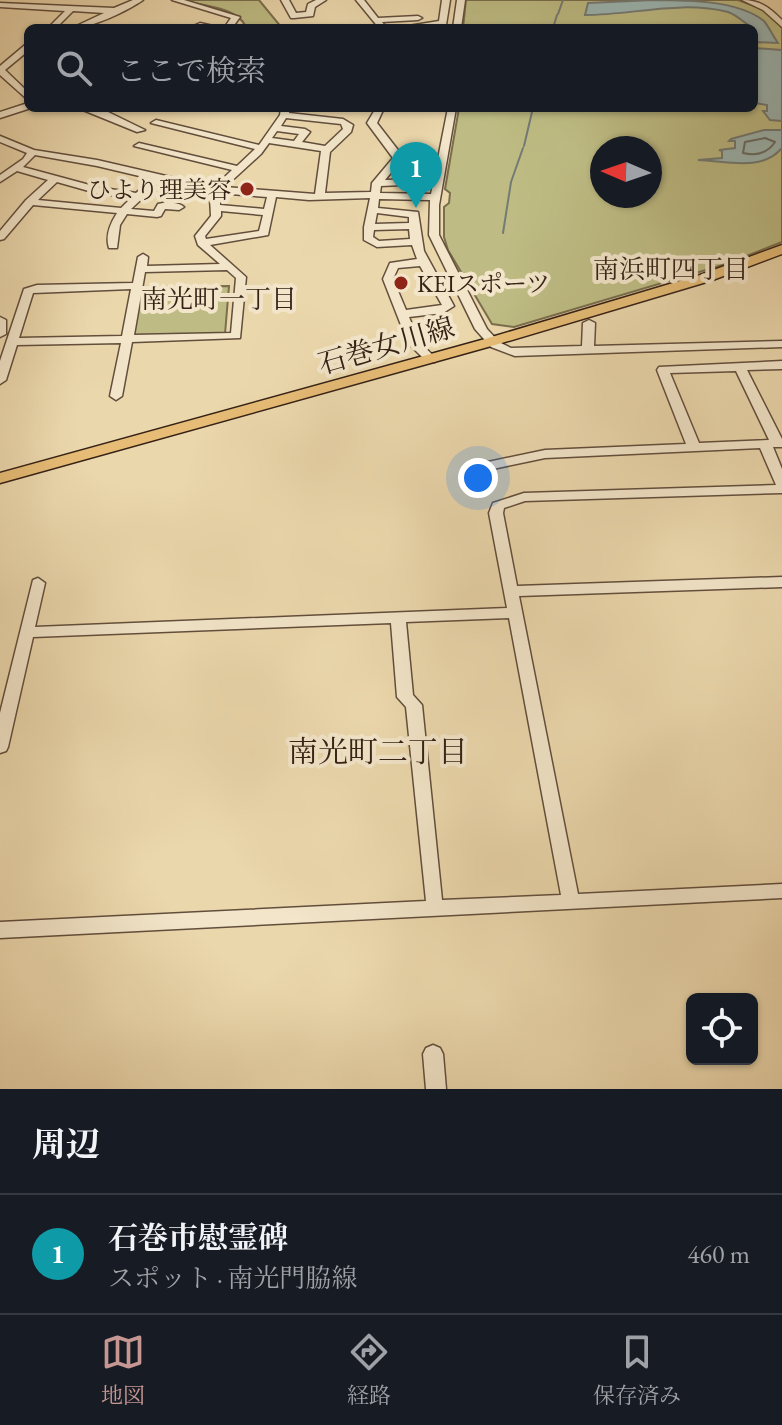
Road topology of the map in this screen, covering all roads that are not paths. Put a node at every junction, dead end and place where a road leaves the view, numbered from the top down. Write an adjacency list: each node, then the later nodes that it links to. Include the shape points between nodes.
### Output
1 (92, 0): 12 (street)
2 (139, 0): 13 (street)
3 (176, 0): 17 (street, via 236,17)
4 (285, 0): 5 (street, via 294,16 310,14 311,6)
5 (322, 0)
6 (360, 0): 14 (street)
7 (446, 0): 20 (street, via 443,23)
8 (461, 0): 21 (street)
9 (746, 0): 22 (street, via 766,8)
10 (0, 5): 11 (street)
11 (70, 10): 12 (street); 15 (street)
12 (82, 10): 13 (street)
13 (118, 11): 16 (street)
14 (376, 20): 18 (street); 19 (street, via 419,18)
15 (56, 24)
16 (86, 24)
17 (231, 24)
18 (380, 24)
19 (426, 24)
20 (435, 24)
21 (458, 24)
22 (782, 25)
23 (24, 51): 24 (street)
24 (5, 60): 25 (street)
25 (0, 70): 26 (street)
26 (24, 92)
27 (24, 107): 32 (street)
28 (98, 112): 35 (street)
29 (284, 112): 34 (street); 40 (street, via 346,123 348,130)
30 (378, 112): 42 (street, via 372,123 379,138 398,154)
31 (451, 112): 55 (street)
32 (0, 115)
33 (156, 123): 38 (street)
34 (275, 128): 37 (street, via 305,132); 38 (street)
35 (140, 130)
36 (0, 139): 41 (street)
37 (297, 143): 38 (street); 40 (street)
38 (264, 144): 44 (street)
39 (139, 146): 44 (street)
40 (328, 149): 54 (street)
41 (32, 152): 43 (street); 45 (street)
42 (391, 166): 48 (street); 48 (street, via 422,168 420,182)
43 (16, 168): 46 (street); 47 (street)
44 (239, 169): 49 (street)
45 (159, 177): 49 (street); 52 (street)
46 (0, 179)
47 (55, 179): 50 (street); 56 (street)
48 (377, 183): 53 (street)
49 (212, 189): 51 (street); 59 (street)
50 (96, 190): 52 (street); 57 (street)
51 (272, 194): 54 (street); 62 (street)
52 (140, 196): 61 (street)
53 (375, 196): 54 (street); 55 (street); 60 (street)
54 (320, 197)
55 (435, 197): 68 (street, via 432,224)
56 (30, 202): 57 (street); 65 (street)
57 (77, 207): 61 (street)
58 (179, 207): 61 (street, via 162,206 157,214)
59 (215, 208): 62 (street); 66 (street, via 212,223 201,233)
60 (372, 210): 63 (street, via 412,212); 64 (street)
61 (123, 212): 67 (street, via 111,236)
62 (269, 212): 66 (street, via 264,233)
63 (412, 226): 64 (street); 70 (street)
64 (369, 227): 70 (street, via 371,243)
65 (0, 237)
66 (202, 243): 71 (street)
67 (113, 246)
68 (439, 249): 70 (street); 78 (street)
69 (782, 249): 78 (main road, 石巻女川線, via 705,278)
70 (419, 252): 73 (street, via 394,265 388,279); 73 (street, via 447,309)
71 (229, 267): 72 (street, via 142,263); 77 (street, via 241,277 236,336)
72 (138, 286): 76 (street, via 28,291); 77 (street)
73 (403, 314): 81 (street, via 414,343)
74 (0, 320): 76 (street)
75 (589, 323): 80 (street)
76 (3, 340): 77 (street); 84 (street)
77 (127, 340): 85 (street)
78 (490, 342): 80 (street, via 515,352); 81 (main road, 石巻女川線)
79 (782, 344): 80 (street)
80 (588, 350)
81 (431, 359): 89 (main road, 石巻女川線)
82 (782, 365): 83 (street)
83 (740, 367): 86 (street); 87 (street, via 663,370)
84 (0, 380)
85 (116, 396)
86 (774, 444): 87 (street); 90 (street)
87 (694, 447): 88 (street, via 545,454)
88 (488, 466)
89 (0, 478)
90 (782, 487): 93 (street, via 507,501 496,513)
91 (782, 582): 93 (street)
92 (38, 583): 96 (street)
93 (512, 591): 94 (street)
94 (516, 613): 95 (street); 100 (street)
95 (398, 618): 96 (street); 99 (street, via 405,697 414,705)
96 (26, 632): 97 (street)
97 (0, 747)
98 (782, 891): 100 (street)
99 (434, 899)
100 (571, 902): 101 (street)
101 (0, 930)
102 (433, 1054): 103 (street)
103 (436, 1089)

